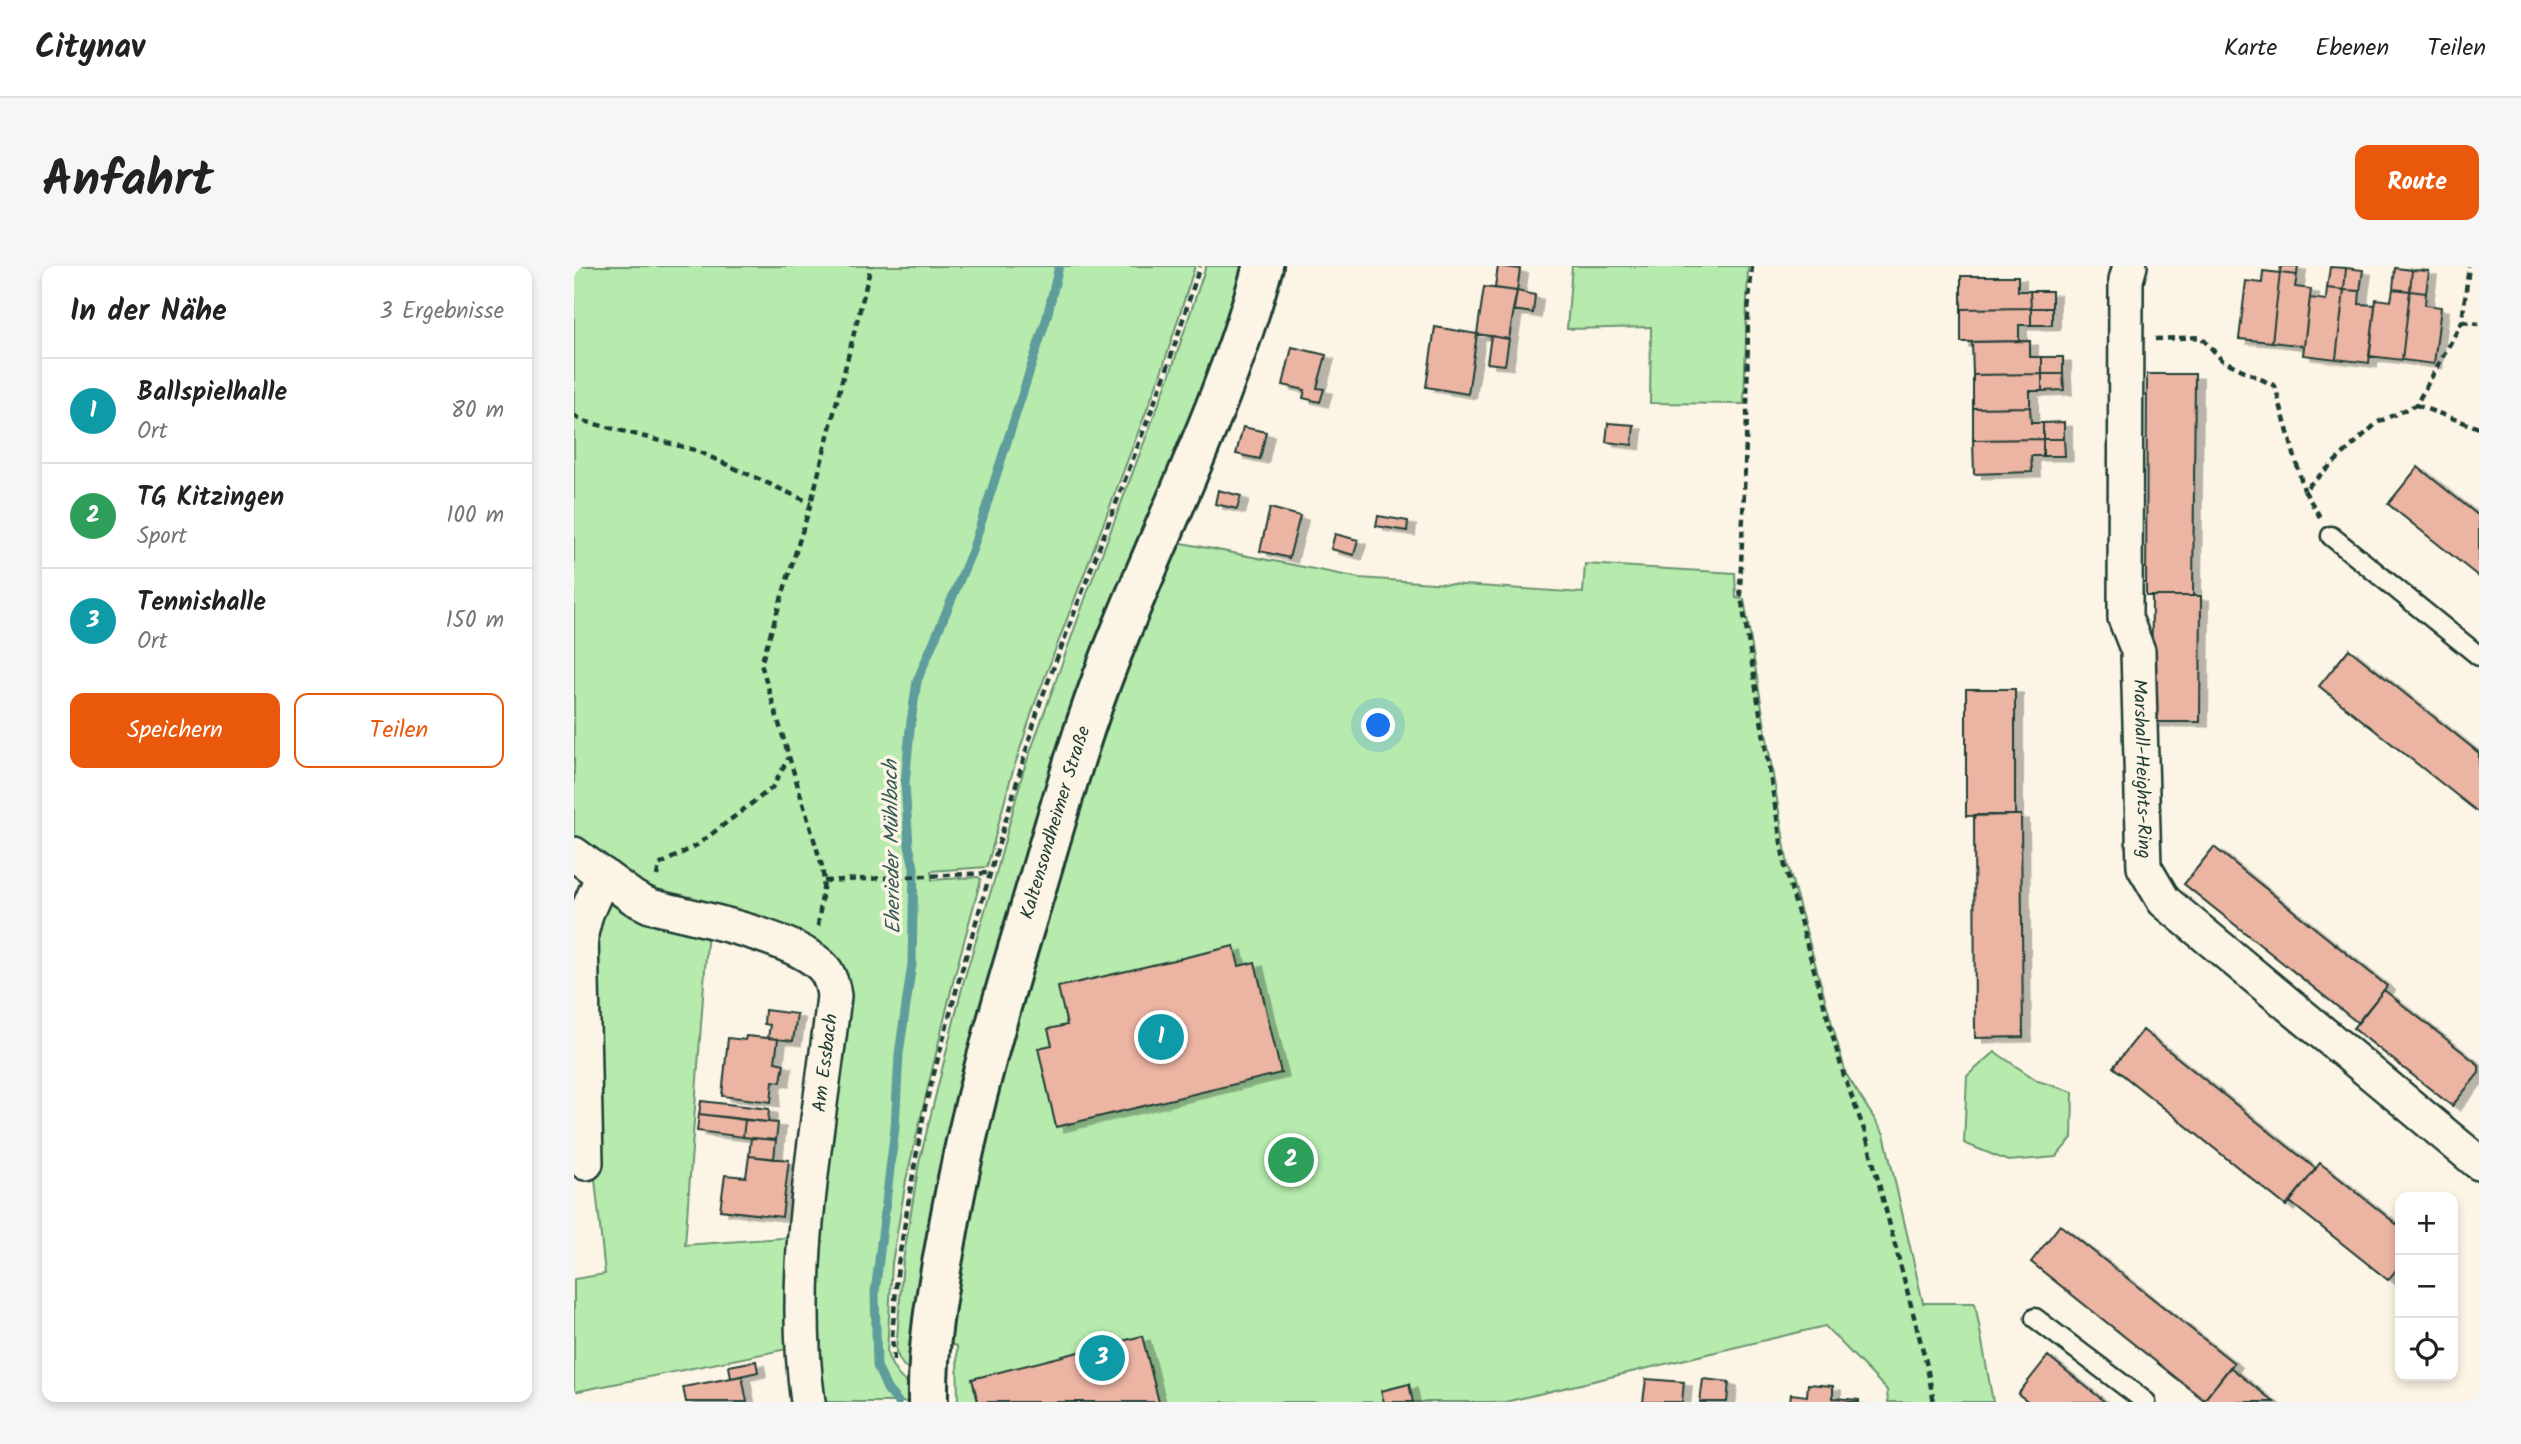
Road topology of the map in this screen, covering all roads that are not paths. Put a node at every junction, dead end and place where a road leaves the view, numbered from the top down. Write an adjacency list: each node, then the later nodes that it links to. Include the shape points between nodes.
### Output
1 (1263, 266): 11 (main road, Kaltensondheimer Straße, via 1241,342 1110,657 1018,949 954,1195 935,1303)
2 (2130, 266): 8 (street, Marshall-Heights-Ring, via 2126,280 2125,618 2138,652 2144,867 2164,901)
3 (2331, 536): 4 (lane)
4 (2479, 656)
5 (574, 854): 6 (street)
6 (603, 875): 7 (street, via 581,934); 10 (street, Am Essbach, via 650,906 797,949 829,976 834,996 803,1266 801,1338)
7 (586, 1163)
8 (2479, 1163)
9 (2035, 1318): 12 (lane)
10 (808, 1402)
11 (928, 1402)
12 (2146, 1402)

